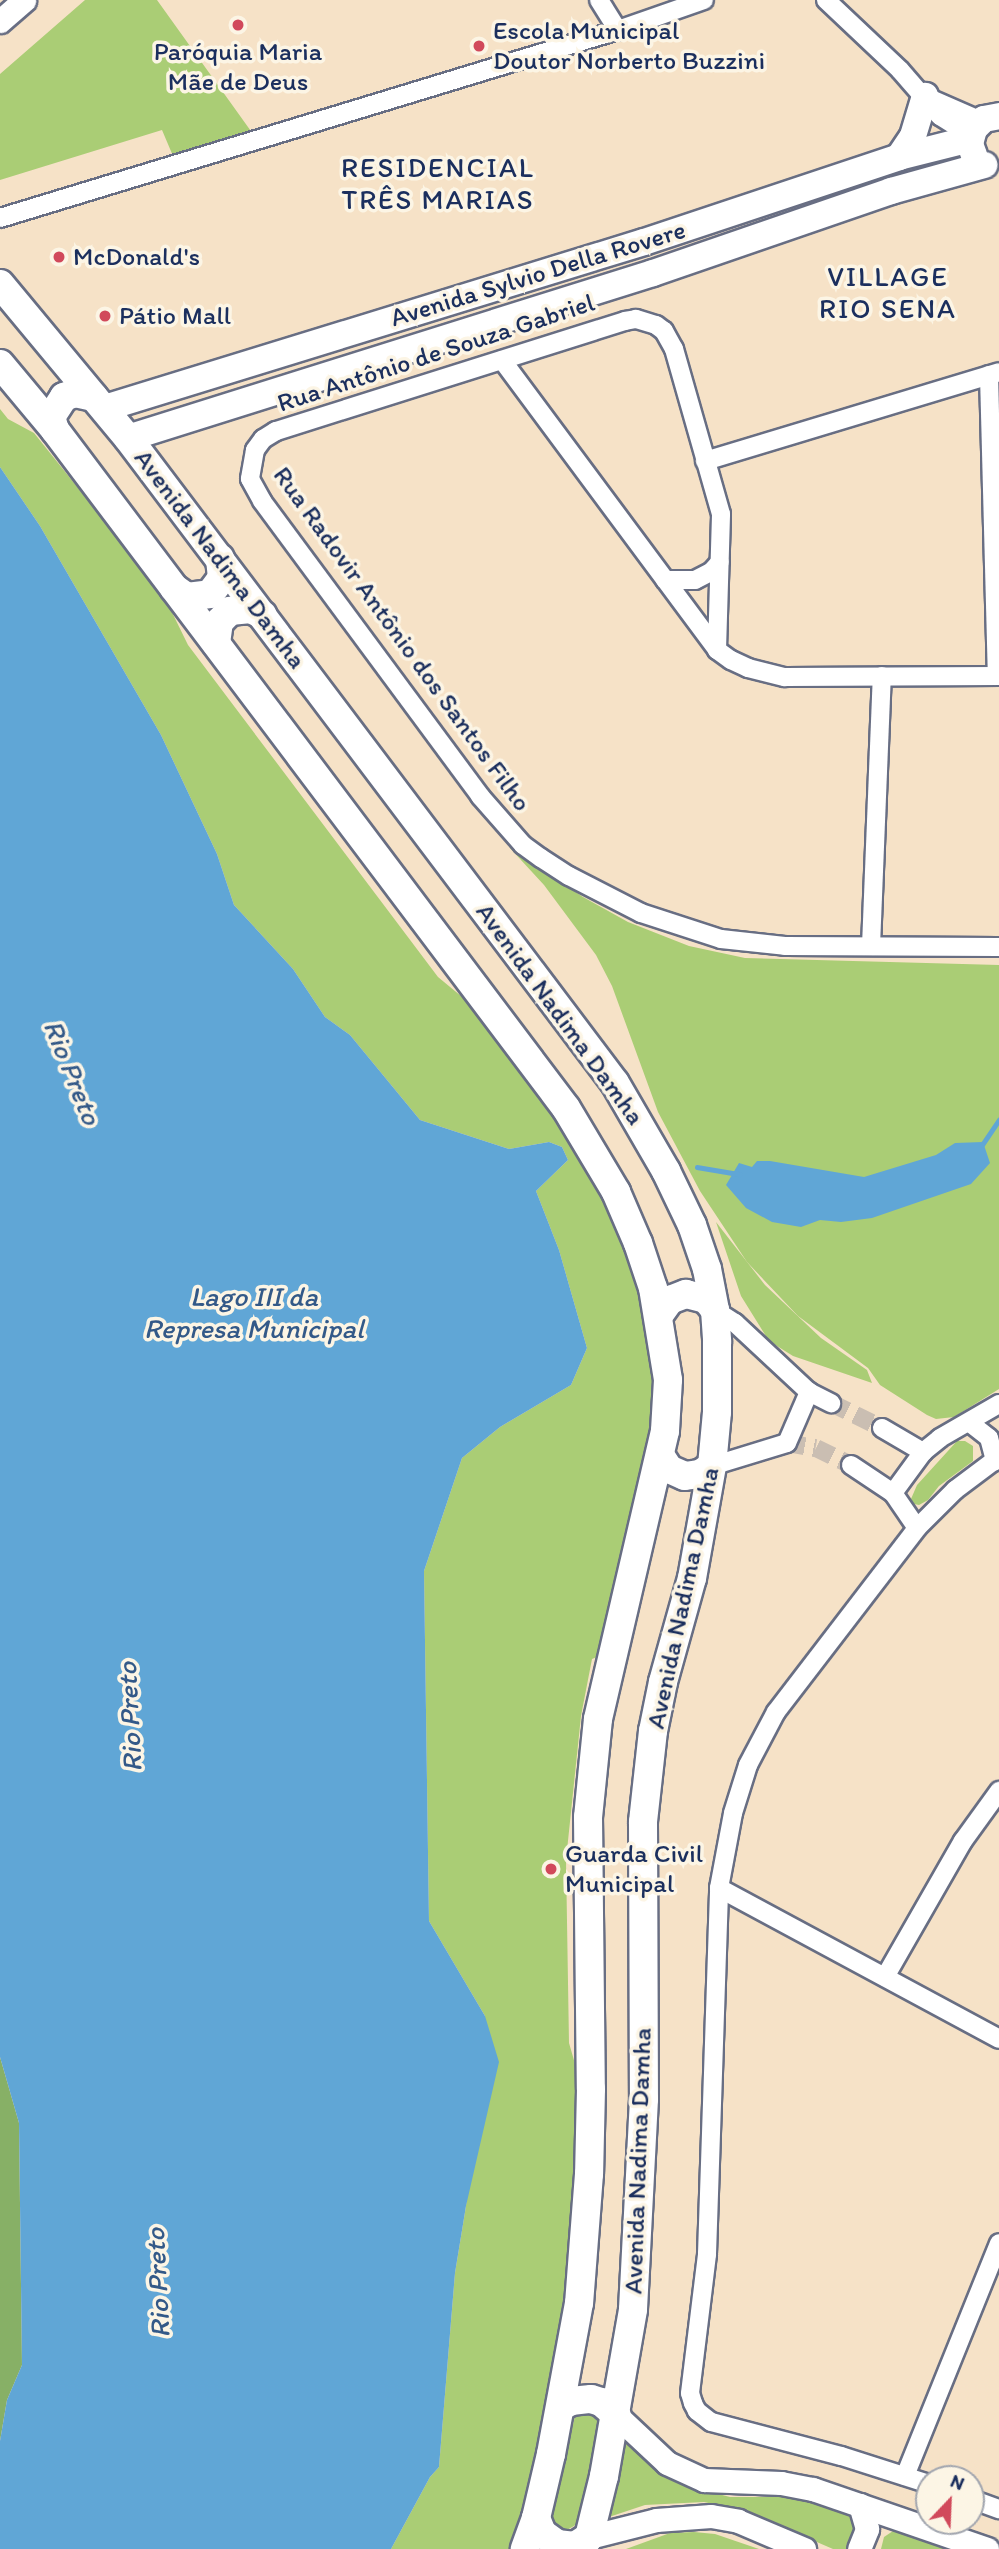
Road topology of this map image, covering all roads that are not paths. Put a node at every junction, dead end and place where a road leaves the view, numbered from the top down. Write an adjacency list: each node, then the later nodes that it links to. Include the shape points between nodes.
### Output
1 (599, 0): 4 (street)
2 (704, 0): 4 (street)
3 (826, 0): 5 (street)
4 (618, 30): 9 (street)
5 (925, 96): 6 (street); 7 (main road, via 913,136)
6 (980, 128): 7 (main road, Avenida Sylvio Della Rovere); 8 (main road, via 973,154)
7 (899, 157): 10 (main road, Avenida Sylvio Della Rovere)
8 (991, 166): 11 (main road, Avenida Sylvio Della Rovere, via 891,191)
9 (0, 218)
10 (644, 242): 11 (main road); 16 (main road, Avenida Sylvio Della Rovere)
11 (653, 273): 18 (main road, Avenida Sylvio Della Rovere)
12 (0, 284): 17 (main road, Avenida Nadima Damha)
13 (502, 360): 21 (street, Rua Antônio de Souza Gabriel, via 625,321 656,325 674,349); 22 (street, Rua Antônio de Souza Gabriel, via 276,431 262,439); 25 (street)
14 (0, 365): 19 (main road, Avenida Nadima Damha)
15 (994, 373): 21 (street); 31 (street)
16 (206, 377): 17 (main road, Avenida Sylvio Della Rovere); 18 (main road)
17 (99, 403): 19 (main road, via 75,393 64,397 51,418); 20 (main road, Avenida Nadima Damha)
18 (218, 410): 20 (main road, Avenida Sylvio Della Rovere)
19 (55, 430): 26 (main road, Avenida Nadima Damha)
20 (128, 438): 23 (main road, Avenida Nadima Damha)
21 (705, 461): 24 (street, via 721,514)
22 (250, 465): 32 (street, Rua Radovir Antônio dos Santos Filho, via 250,479 262,501 480,796 523,845 608,898 676,926 752,944)
23 (220, 558): 26 (main road, via 222,578 210,594 195,598); 27 (main road, Avenida Nadima Damha)
24 (720, 562): 25 (street, via 695,580); 29 (street)
25 (665, 580): 29 (street)
26 (174, 588): 28 (main road, Avenida Nadima Damha)
27 (263, 615): 28 (main road, via 251,609 230,611 219,622); 34 (main road, Avenida Nadima Damha, via 615,1083 687,1214 707,1269)
28 (216, 643): 35 (main road, Avenida Nadima Damha, via 566,1108 630,1223)
29 (717, 650): 30 (street, via 748,668 785,677)
30 (881, 676): 31 (street); 32 (street)
31 (998, 676)
32 (871, 947): 33 (street, Rua Radovir Antônio dos Santos Filho)
33 (999, 947)
34 (715, 1310): 35 (main road, via 706,1299 685,1294 670,1300); 36 (street); 45 (main road, Avenida Nadima Damha, via 718,1401)
35 (659, 1315): 42 (main road, Avenida Nadima Damha, via 668,1380)
36 (809, 1392): 37 (street); 45 (street, via 787,1443)
37 (831, 1403)
38 (999, 1404): 39 (street)
39 (970, 1423): 41 (street); 43 (street, via 989,1438)
40 (882, 1428): 41 (street)
41 (923, 1452): 46 (street)
42 (660, 1455): 45 (main road, via 669,1469 685,1476); 53 (main road, Avenida Nadima Damha, via 592,1763 587,1853 589,2174 579,2303)
43 (997, 1459): 47 (street, via 955,1490)
44 (851, 1465): 46 (street)
45 (712, 1466): 54 (main road, Avenida Nadima Damha, via 692,1578 656,1718 643,1822 642,2186 633,2310)
46 (893, 1493): 47 (street)
47 (917, 1528): 49 (street, via 776,1712 748,1765 733,1813)
48 (999, 1791): 50 (street, via 963,1841)
49 (719, 1888): 50 (street); 55 (street, via 708,2254 690,2393 703,2417 724,2426)
50 (885, 1977): 51 (street)
51 (999, 2039)
52 (999, 2243): 55 (street)
53 (562, 2406): 54 (main road, via 592,2399); 58 (main road, Avenida Nadima Damha)
54 (617, 2416): 57 (street, via 667,2463 704,2480 802,2487); 60 (main road, Avenida Nadima Damha)
55 (905, 2476): 56 (street)
56 (915, 2479)
57 (860, 2505): 59 (street); 63 (street, via 867,2529)
58 (536, 2518): 60 (main road, via 541,2533 557,2544); 61 (main road, Avenida Nadima Damha)
59 (899, 2518): 64 (street, via 880,2532); 65 (street)
60 (585, 2543): 62 (street, via 656,2520 711,2516 738,2521)
61 (525, 2549)
62 (804, 2549)
63 (859, 2549)
64 (874, 2549)
65 (988, 2549)

